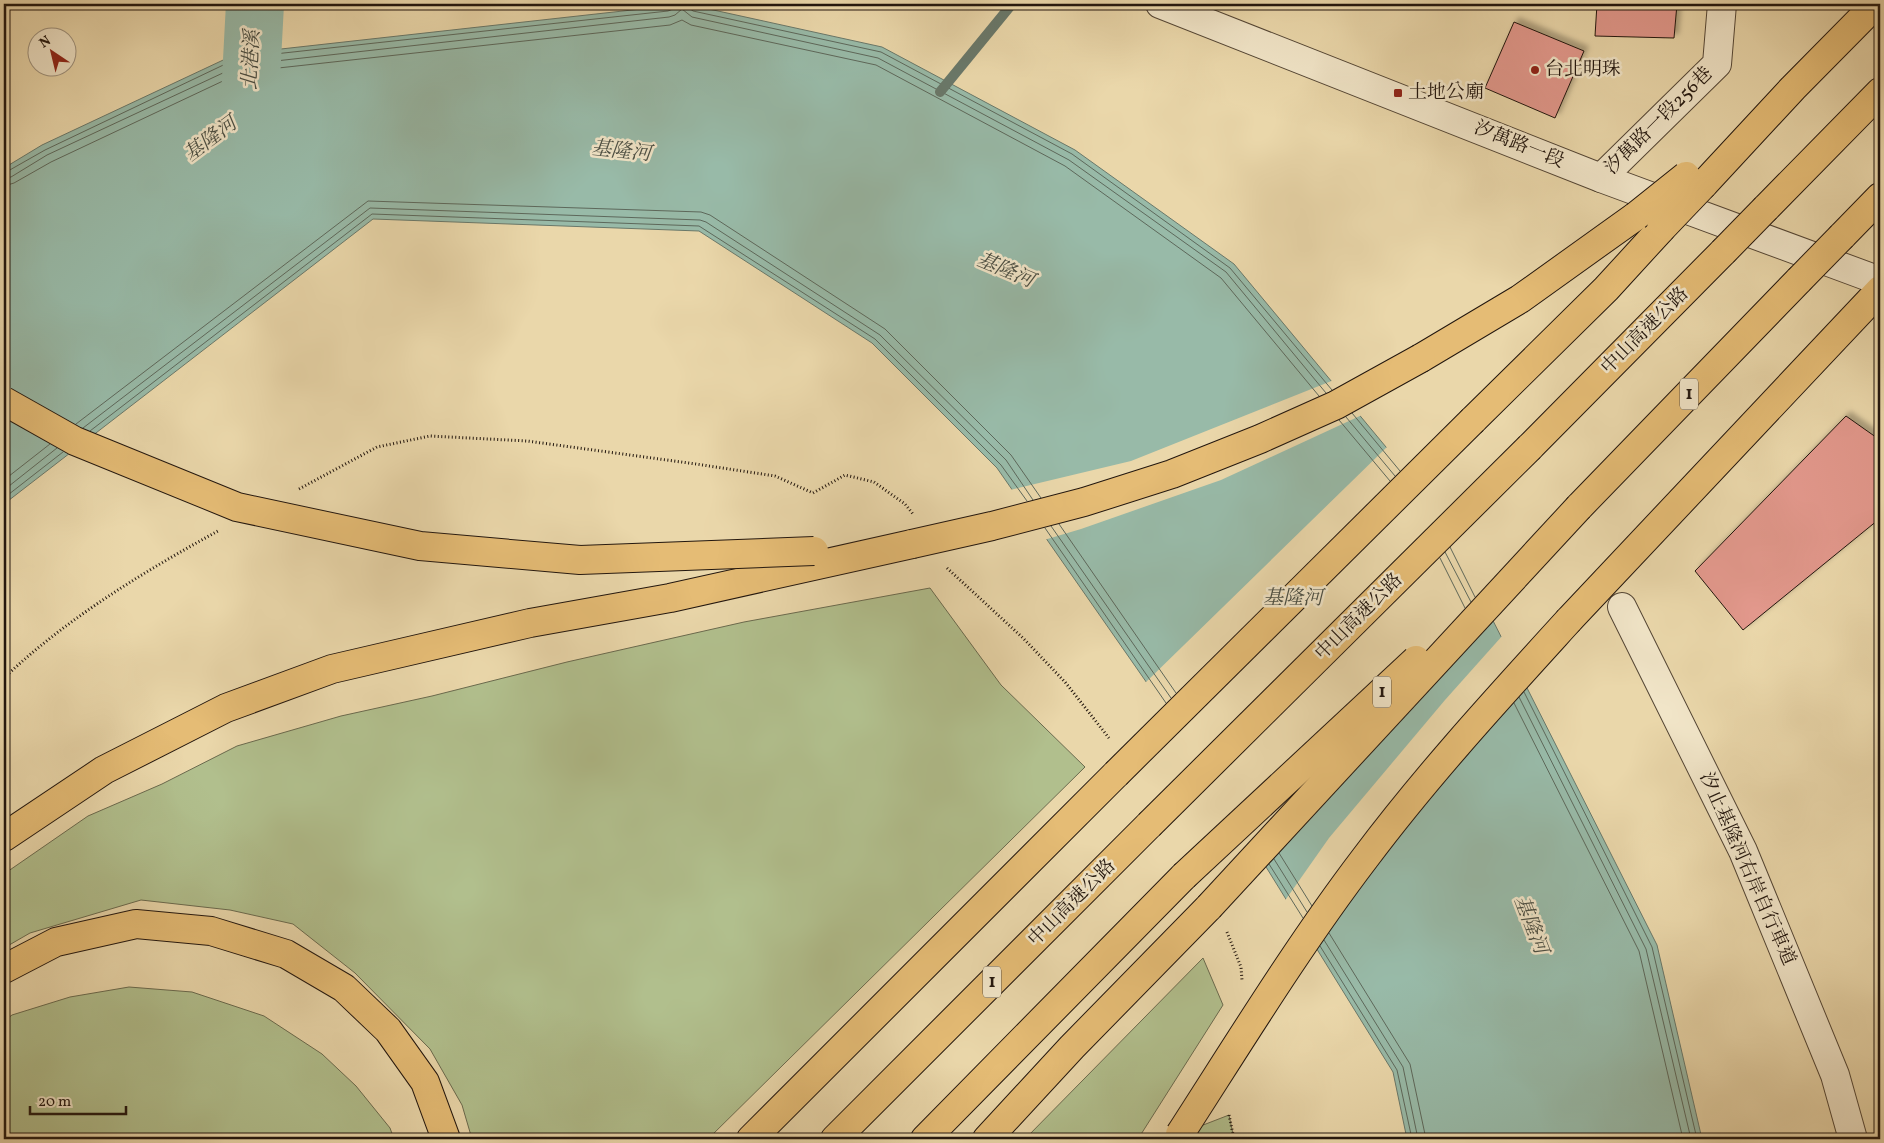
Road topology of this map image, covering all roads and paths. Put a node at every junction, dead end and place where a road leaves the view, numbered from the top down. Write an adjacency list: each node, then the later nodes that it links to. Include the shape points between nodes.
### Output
1 (1160, 4): 5 (street, 汐萬路一段)
2 (1722, 4): 5 (street, 汐萬路一段256巷, via 1717,64)
3 (1876, 4): 6 (highway)
4 (1880, 92): 19 (highway, 中山高速公路 / 1, bridge, via 1530,447)
5 (1601, 178): 8 (street, 汐萬路一段)
6 (1695, 180): 12 (highway, bridge, via 1636,216 1520,299 1336,405 1172,474 1075,505); 18 (highway, bridge, via 1662,229 1606,289)
7 (1880, 197): 11 (highway, 1, bridge)
8 (1880, 281)
9 (1873, 297): 16 (highway, bridge, via 1478,720 1365,858 1281,977)
10 (4, 400): 12 (highway, bridge, via 75,441 238,507 420,546 580,560)
11 (1580, 507): 20 (highway, 1, bridge, via 1184,876); 21 (highway, bridge, via 1210,907)
12 (912, 544): 14 (highway, via 670,598 530,623 332,669 226,708 104,770)
13 (1622, 607): 22 (street, 汐止基隆河右岸自行車道, via 1744,851 1835,1074)
14 (4, 836)
15 (4, 969): 17 (highway, via 56,942 136,924 211,931 286,954 344,988 388,1030 425,1082)
16 (1179, 1137)
17 (446, 1139)
18 (750, 1139)
19 (835, 1139)
20 (925, 1139)
21 (987, 1139)
22 (1853, 1139)

